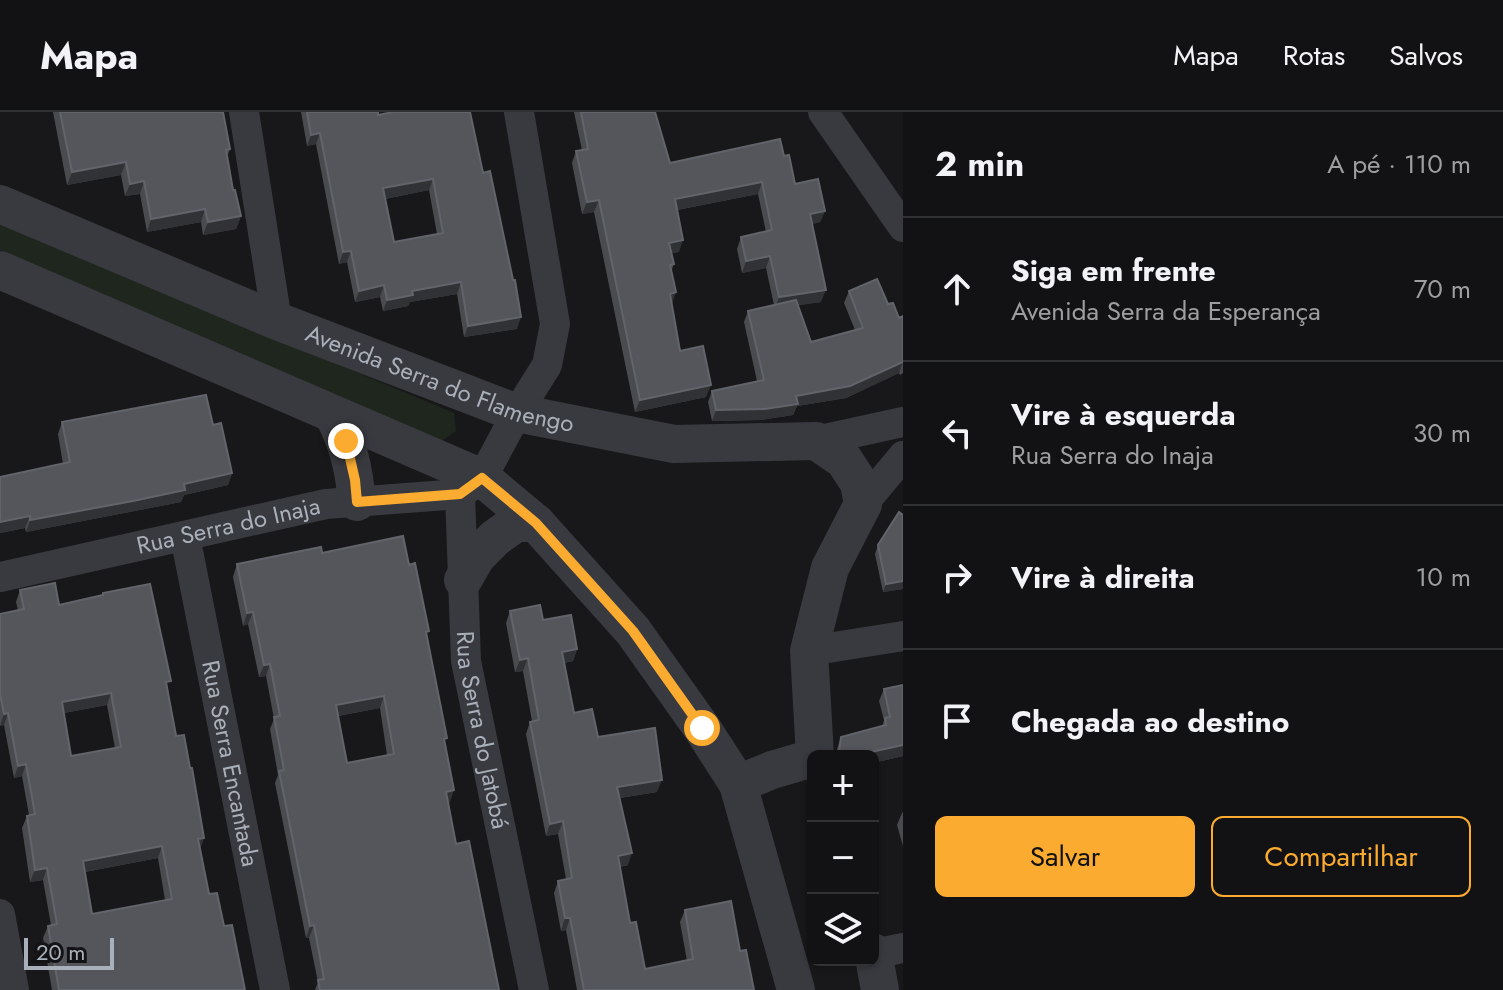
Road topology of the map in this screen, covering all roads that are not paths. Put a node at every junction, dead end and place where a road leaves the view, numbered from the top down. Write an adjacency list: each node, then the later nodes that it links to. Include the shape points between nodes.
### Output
1 (244, 112): 7 (street)
2 (519, 112): 8 (street, via 555,324 547,365)
3 (823, 112): 5 (street)
4 (0, 204): 7 (street, Avenida Serra do Flamengo)
5 (903, 227)
6 (0, 270): 9 (street)
7 (277, 321): 8 (street, Avenida Serra do Flamengo)
8 (517, 413): 11 (street, Avenida Serra do Flamengo, via 674,444); 13 (street)
9 (333, 414): 13 (street); 14 (street, via 346,441)
10 (903, 422): 11 (street, Avenida Serra do Flamengo)
11 (816, 441): 15 (street, via 844,460 859,483)
12 (903, 456): 15 (street)
13 (471, 486): 14 (street, Rua Serra do Inaja); 16 (street); 19 (street, Rua Serra do Jatobá)
14 (357, 502): 17 (street, Rua Serra do Inaja, via 326,504)
15 (863, 504): 21 (street, via 830,568)
16 (536, 523): 19 (street, via 516,523 495,538); 24 (street, via 633,631)
17 (185, 536): 18 (street, Rua Serra do Inaja); 30 (street, Rua Serra Encantada)
18 (0, 577)
19 (463, 580): 31 (street, Rua Serra do Jatobá, via 466,661)
20 (903, 636): 21 (street)
21 (809, 651): 22 (street)
22 (814, 750)
23 (807, 759): 24 (street)
24 (738, 784): 32 (street)
25 (0, 914): 29 (street)
26 (903, 948): 27 (street)
27 (879, 952)
28 (875, 966): 33 (street)
29 (14, 990)
30 (275, 990)
31 (534, 990)
32 (796, 990)
33 (880, 990)

